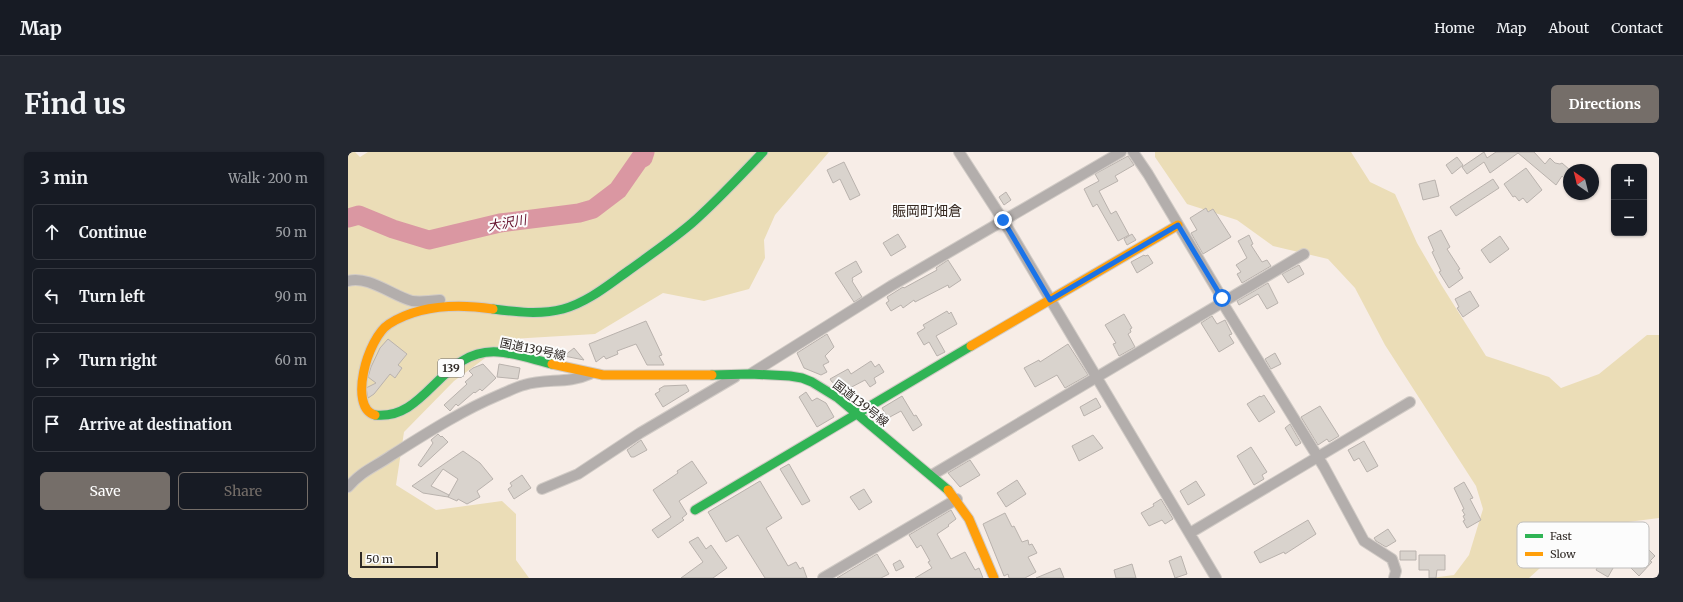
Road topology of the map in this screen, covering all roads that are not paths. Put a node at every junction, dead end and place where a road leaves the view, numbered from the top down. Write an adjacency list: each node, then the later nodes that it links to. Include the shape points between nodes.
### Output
1 (763, 152): 11 (main road, 国道139号線 / 139, via 682,231 598,293 563,308 527,313)
2 (959, 152): 5 (street)
3 (1121, 152): 5 (street)
4 (1133, 152): 6 (street)
5 (1003, 220): 9 (street); 13 (street)
6 (1178, 225): 9 (main road); 10 (street)
7 (1304, 254): 10 (street)
8 (348, 281): 11 (street, via 363,280 412,301 454,298 468,300)
9 (1050, 300): 15 (street); 17 (main road)
10 (1222, 302): 15 (street); 18 (street)
11 (471, 307): 12 (main road, 国道139号線 / 139, via 431,309 386,326 366,349 355,372 355,400 361,408 370,415 382,418 397,414 416,402 454,365 484,352 498,352)
12 (590, 374): 14 (main road, 国道139号線 / 139); 20 (street, via 579,379 525,384 478,404 372,466 358,475)
13 (750, 374): 14 (main road, 国道139号線 / 139); 17 (main road, 国道139号線 / 139, via 802,378 825,390)
14 (739, 375): 21 (street, via 640,433 578,474)
15 (1096, 377): 19 (street); 24 (street)
16 (1410, 402): 18 (street)
17 (857, 413): 19 (main road, 国道139号線 / 139); 23 (main road)
18 (1318, 457): 24 (street); 28 (street, via 1364,541 1392,559 1396,571)
19 (932, 476): 22 (main road, 国道139号線 / 139)
20 (348, 486)
21 (542, 489)
22 (956, 499): 25 (street); 26 (main road, 国道139号線 / 139, via 975,530)
23 (694, 510)
24 (1190, 534): 27 (street)
25 (824, 578)
26 (994, 578)
27 (1216, 578)
28 (1394, 578)

